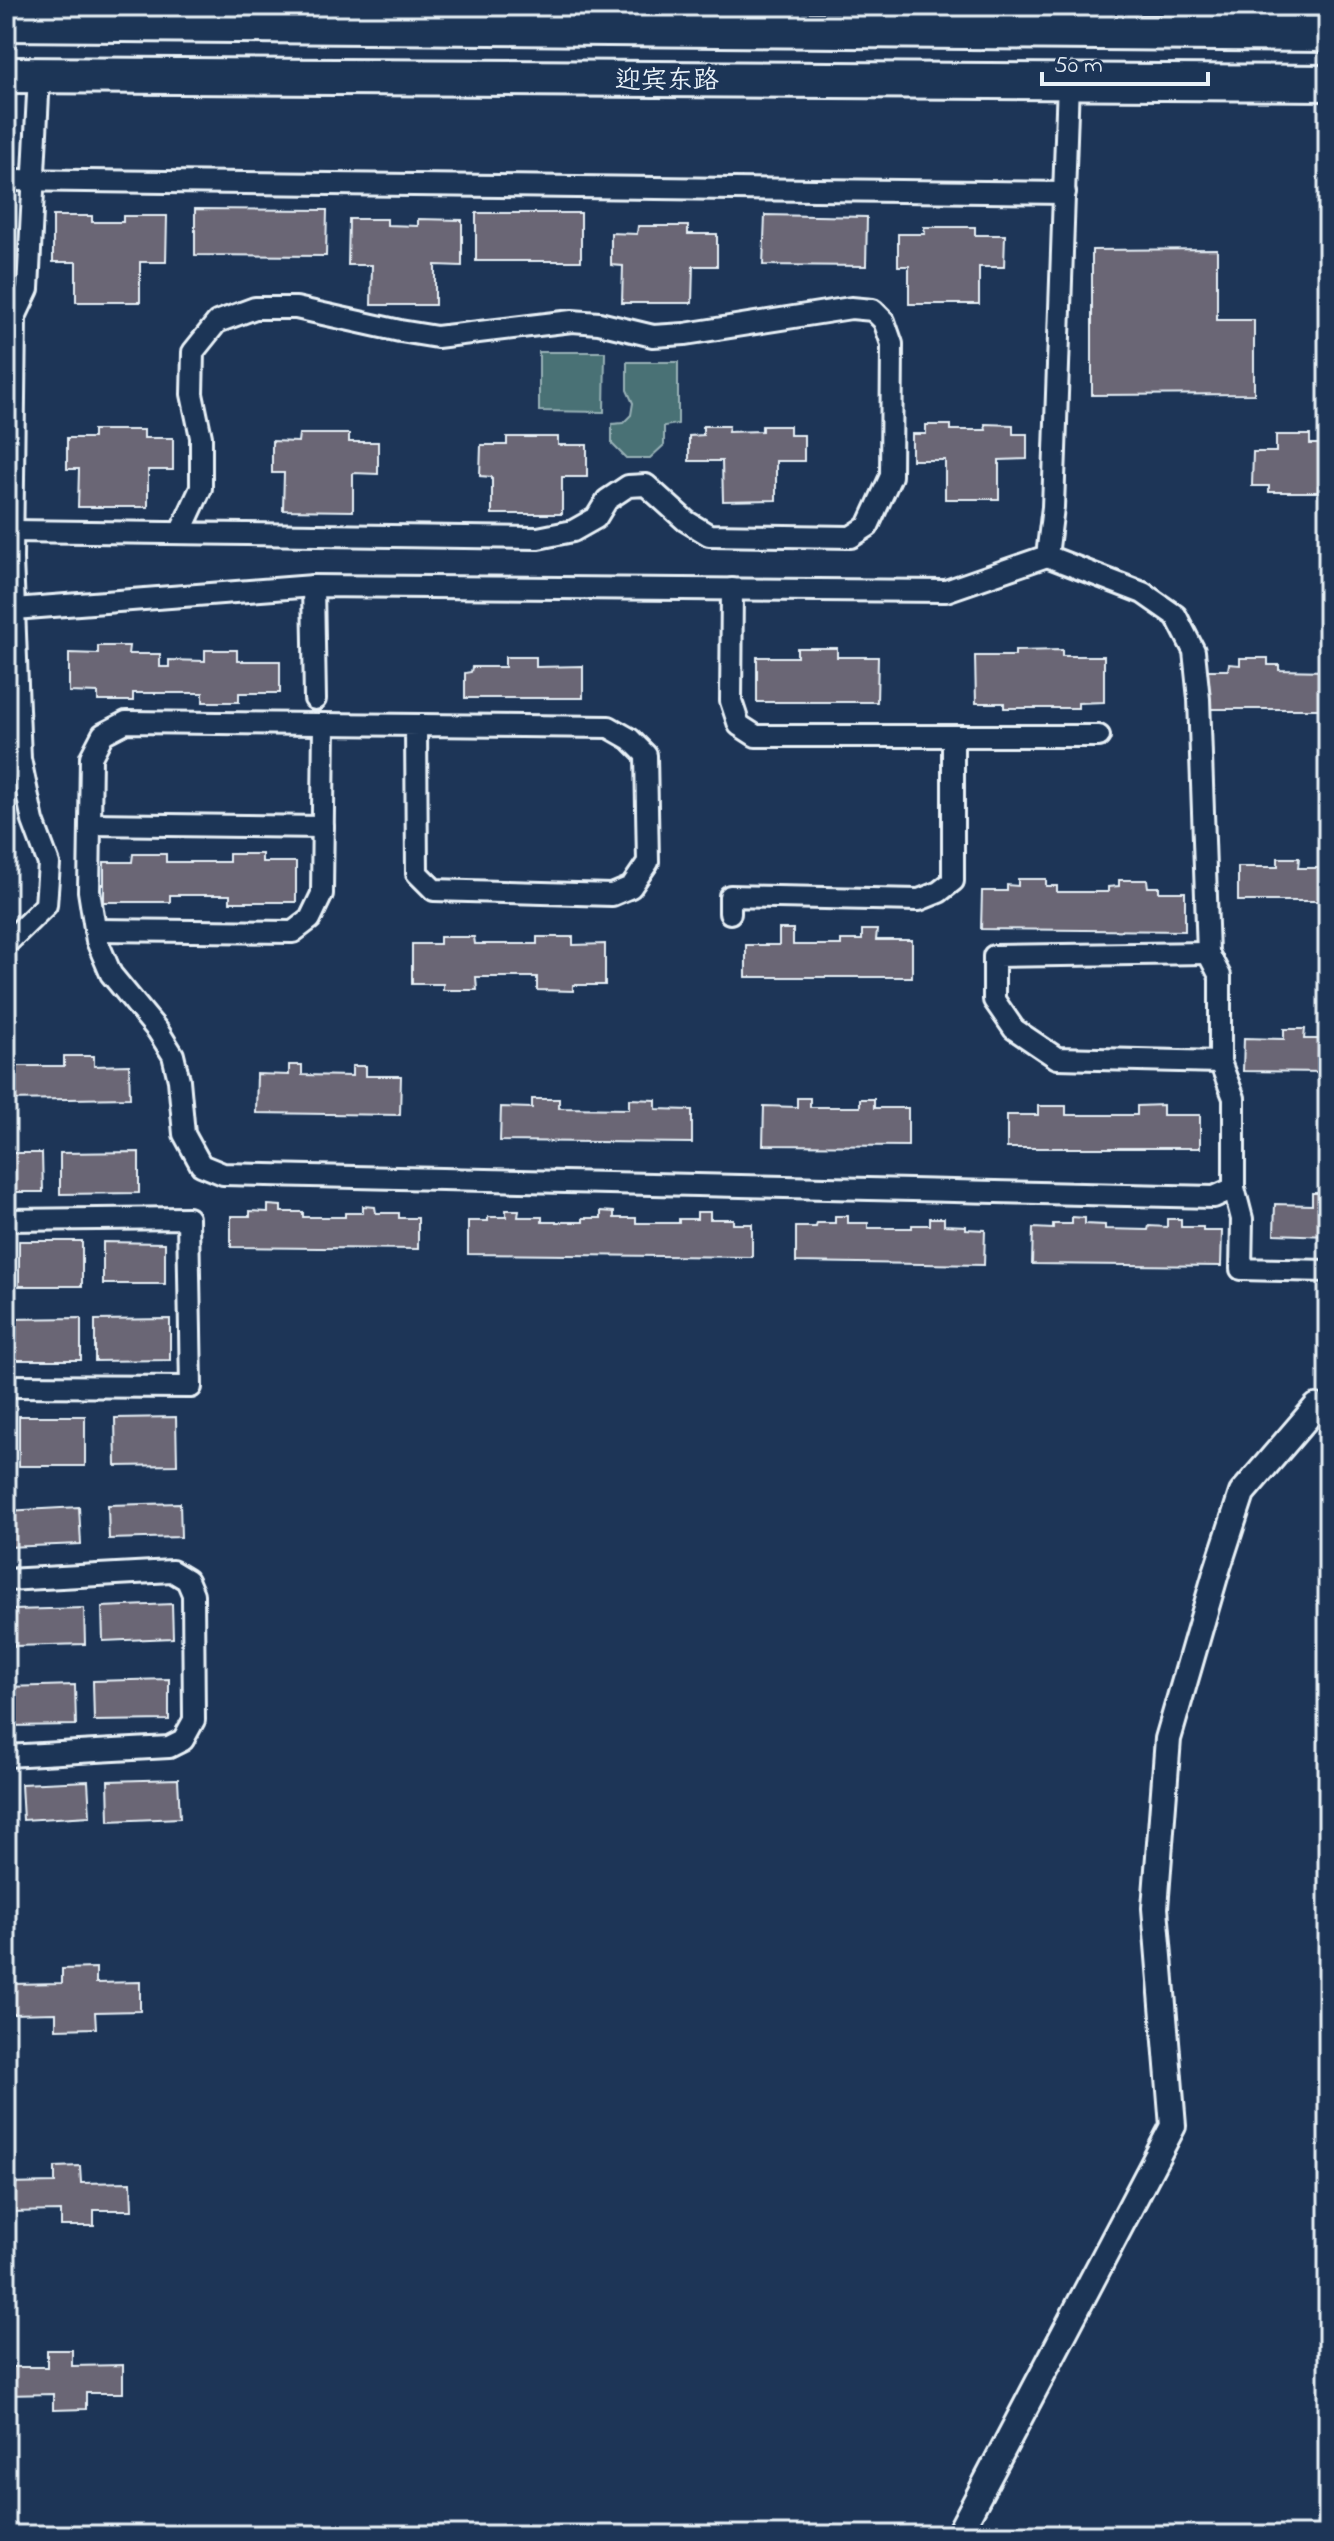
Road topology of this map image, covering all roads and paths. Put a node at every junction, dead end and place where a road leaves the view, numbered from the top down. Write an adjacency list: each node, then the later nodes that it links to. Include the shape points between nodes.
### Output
1 (6, 23): 2 (highway, 迎宾东路)
2 (1328, 34)
3 (22, 75): 4 (highway, 迎宾东路); 7 (street)
4 (1068, 82): 5 (highway, 迎宾东路); 8 (street)
5 (1328, 83)
6 (6, 180): 7 (street)
7 (33, 180): 8 (street); 9 (street, via 28,289)
8 (1065, 193): 12 (street)
9 (10, 308): 10 (street)
10 (12, 531): 11 (street); 13 (street)
11 (180, 533): 11 (street, via 538,538 573,531 596,518 607,500 628,486 646,485 709,535 851,537 868,526 891,476 892,344 884,321 873,310 851,308 685,334 653,336 572,321 437,337 296,308 255,308 217,322 193,352 201,488)
12 (1047, 556): 15 (street, via 946,591); 27 (street, via 1143,593 1176,616 1194,651)
13 (9, 558): 16 (street)
14 (313, 586): 15 (street); 16 (street); 17 (street)
15 (732, 589): 21 (street, via 731,701 739,725 756,736)
16 (14, 609): 26 (street, via 20,759 49,864 46,905)
17 (315, 699)
18 (324, 724): 19 (street); 22 (street, via 126,722 103,734 91,757); 23 (street)
19 (416, 725): 19 (street, via 609,727 630,739 646,755 648,862 631,887 612,895 434,890 417,873)
20 (1099, 736): 21 (street)
21 (953, 738): 24 (street, via 953,881 919,900 730,896)
22 (91, 824): 23 (street); 25 (street, via 89,891)
23 (323, 827): 25 (street, via 322,894 310,919 293,932)
24 (730, 913)
25 (95, 930): 29 (street, via 111,974 173,1055 184,1134 201,1165 223,1174 1214,1197)
26 (6, 944)
27 (1208, 953): 28 (street, via 1220,976); 28 (street, via 994,956 994,1000 1014,1029 1057,1058)
28 (1220, 1062): 29 (street, via 1234,1098)
29 (1234, 1188): 31 (street, via 1242,1219 1241,1269)
30 (6, 1220): 32 (street, via 188,1218 191,1387)
31 (1328, 1271)
32 (6, 1386)
33 (1328, 1411): 36 (street, via 1316,1407 1242,1493 1168,1739 1155,1908 1173,2126)
34 (6, 1580): 35 (street, via 172,1571 187,1580 193,1594 194,1720 183,1740 169,1747)
35 (6, 1756)
36 (958, 2535)

